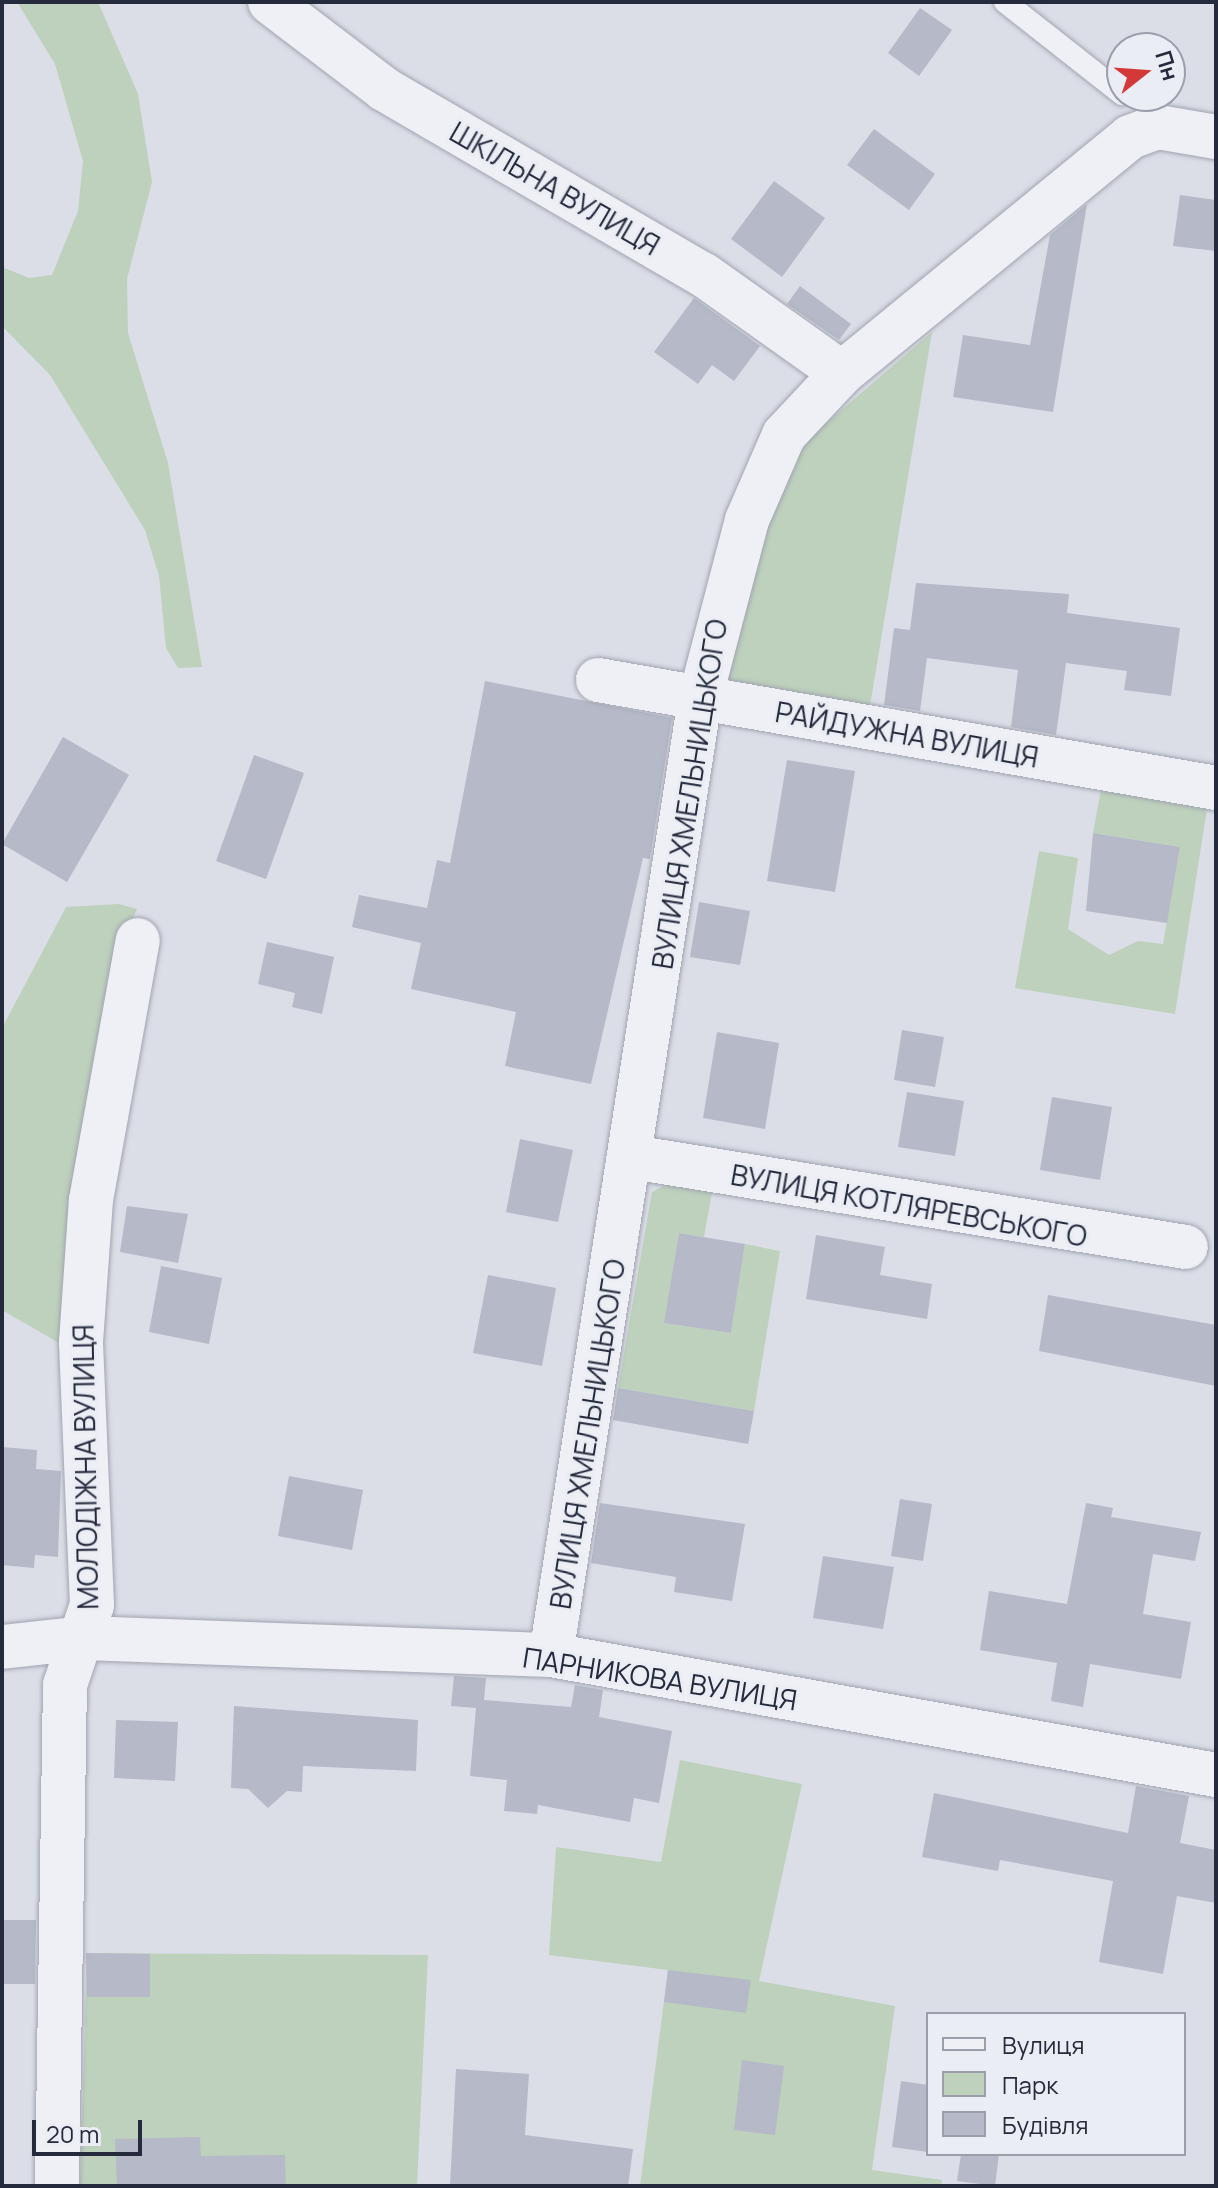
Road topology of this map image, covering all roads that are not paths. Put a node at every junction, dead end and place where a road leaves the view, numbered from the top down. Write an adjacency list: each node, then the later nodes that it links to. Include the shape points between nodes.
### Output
1 (270, 2): 7 (street, ШКІЛЬНА ВУЛИЦЯ, via 384,89 704,275)
2 (1005, 2): 3 (lane)
3 (1106, 82)
4 (1142, 112): 5 (lane)
5 (1158, 127): 6 (street); 7 (street, ВУЛИЦЯ ХМЕЛЬНИЦЬКОГО, via 1130,137)
6 (1216, 137)
7 (842, 373): 9 (street, ВУЛИЦЯ ХМЕЛЬНИЦЬКОГО, via 784,435 753,506)
8 (598, 680): 9 (street, РАЙДУЖНА ВУЛИЦЯ)
9 (700, 699): 10 (street, РАЙДУЖНА ВУЛИЦЯ); 12 (street, ВУЛИЦЯ ХМЕЛЬНИЦЬКОГО)
10 (1216, 788)
11 (138, 940): 14 (street, МОЛОДІЖНА ВУЛИЦЯ, via 91,1200 81,1342 92,1605)
12 (632, 1157): 13 (street, ВУЛИЦЯ КОТЛЯРЕВСЬКОГО); 16 (street, ВУЛИЦЯ ХМЕЛЬНИЦЬКОГО)
13 (1186, 1247)
14 (84, 1638): 15 (street, ПАРНИКОВА ВУЛИЦЯ); 16 (street, ПАРНИКОВА ВУЛИЦЯ); 18 (street, МОЛОДІЖНА ВУЛИЦЯ, via 65,1685)
15 (2, 1647)
16 (551, 1655): 17 (street, ПАРНИКОВА ВУЛИЦЯ)
17 (1216, 1775)
18 (57, 2186)

